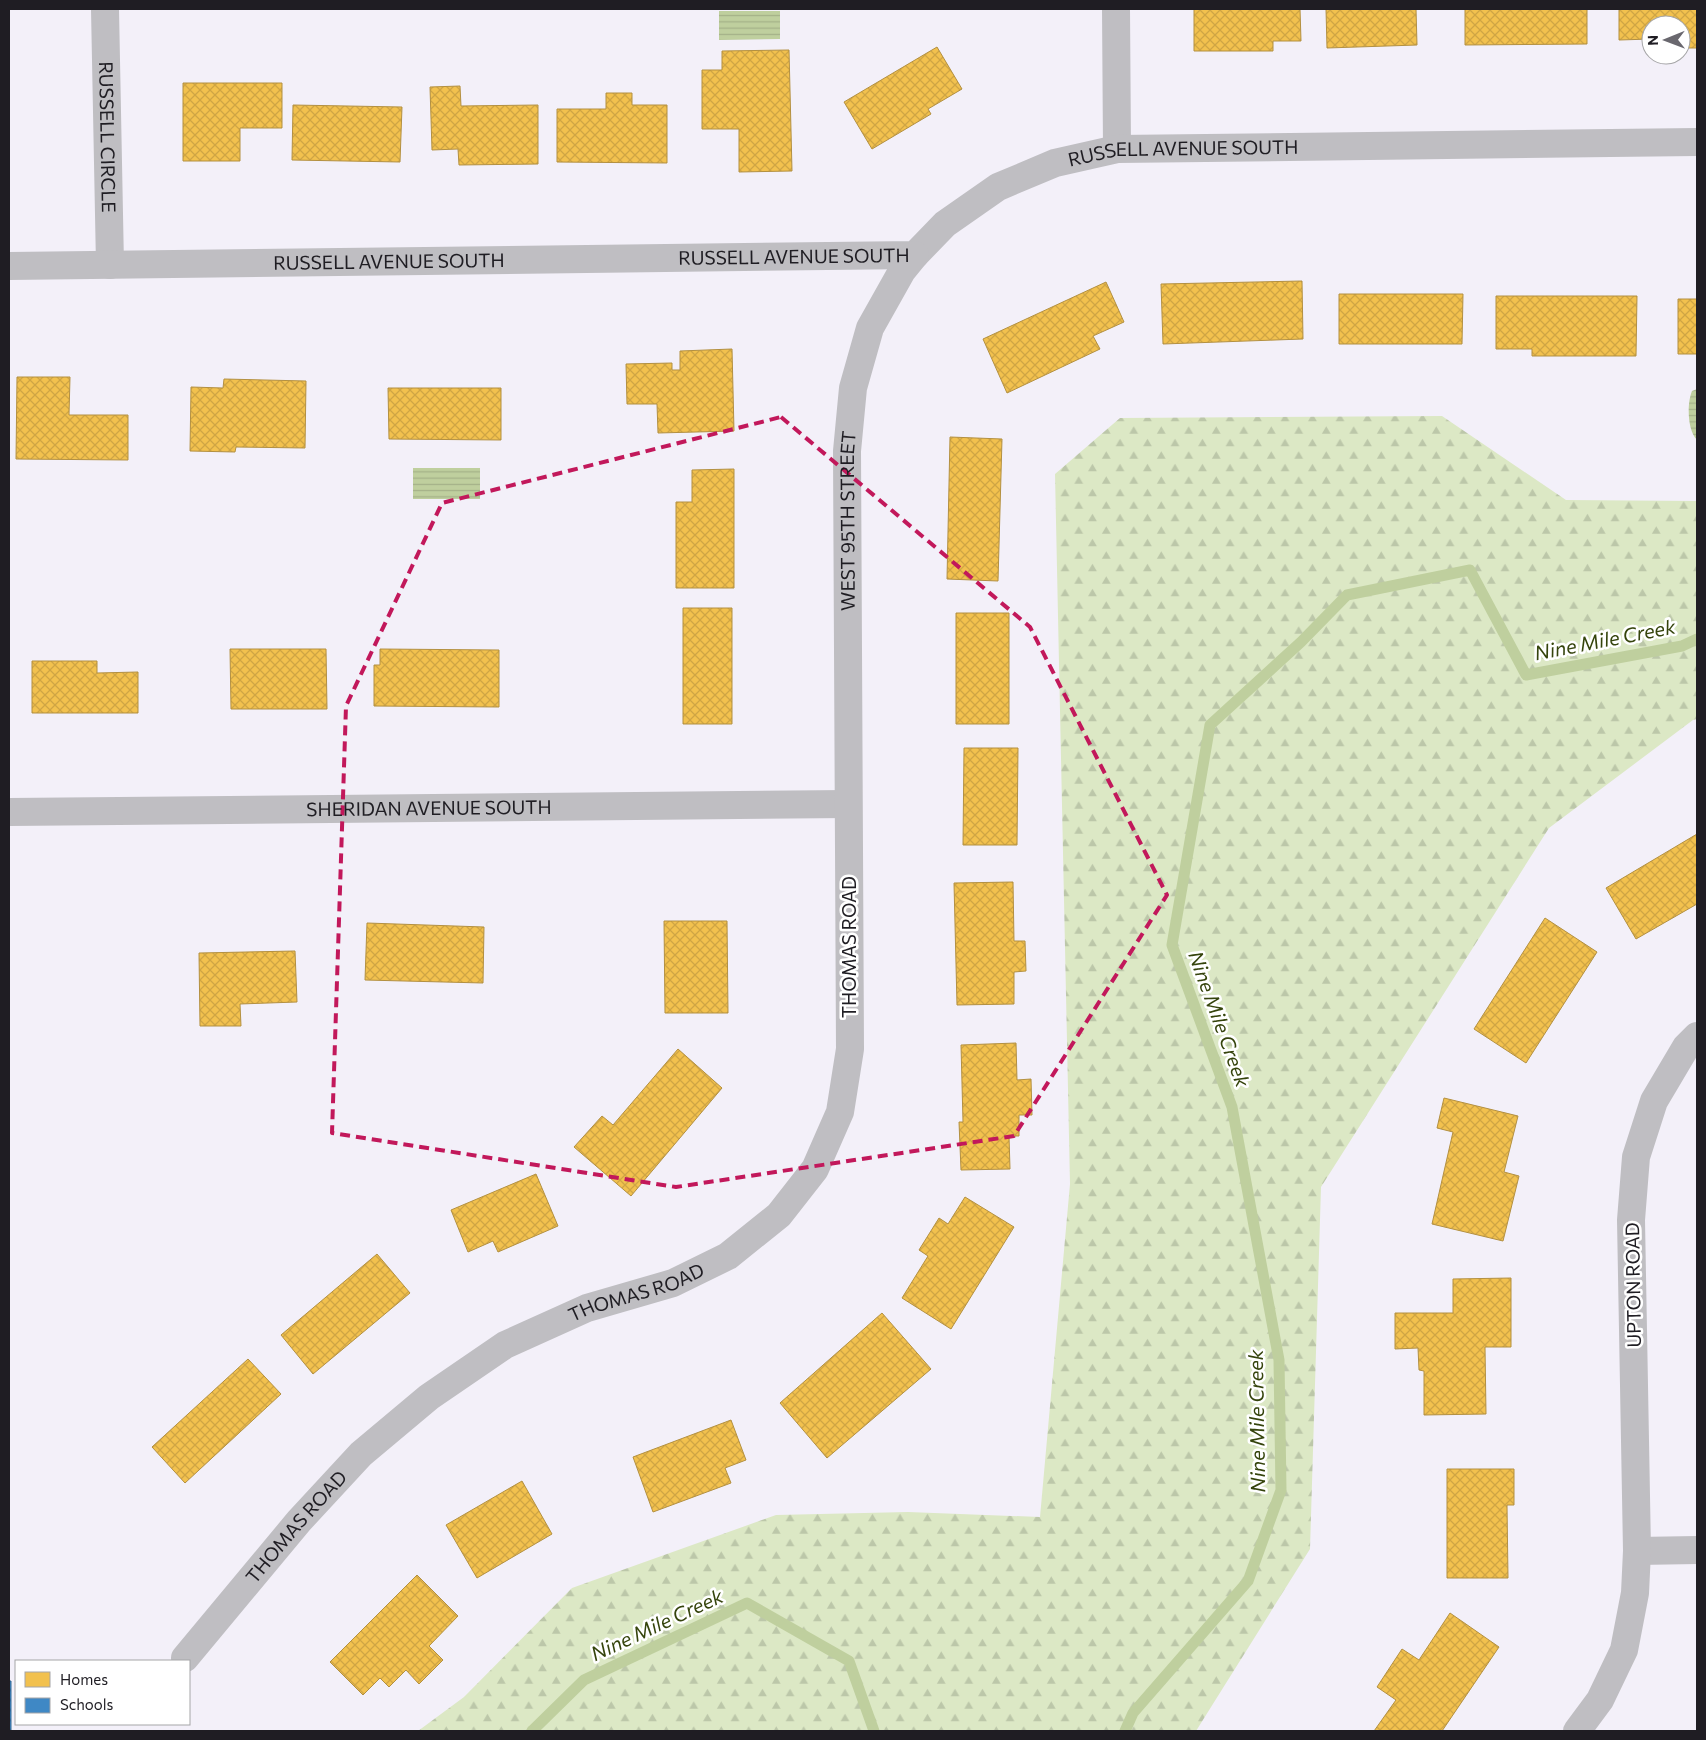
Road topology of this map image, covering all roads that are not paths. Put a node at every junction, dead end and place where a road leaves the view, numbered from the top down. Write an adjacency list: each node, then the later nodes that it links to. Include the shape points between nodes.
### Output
1 (105, 9): 6 (street, RUSSELL CIRCLE)
2 (1116, 9): 4 (street)
3 (1697, 142): 4 (street, RUSSELL AVENUE SOUTH)
4 (1117, 149): 5 (street, RUSSELL AVENUE SOUTH, via 1055,163 998,187 945,224)
5 (915, 255): 6 (street, RUSSELL AVENUE SOUTH); 8 (street, WEST 95TH STREET, via 870,328 853,388 847,451)
6 (110, 265): 7 (street, RUSSELL AVENUE SOUTH)
7 (9, 266)
8 (848, 804): 9 (street, SHERIDAN AVENUE SOUTH); 13 (street, THOMAS ROAD, via 850,1049 840,1112 815,1168 779,1215 728,1256 674,1283 588,1308 505,1346 429,1396 361,1454 299,1521)
9 (9, 812)
10 (1697, 1036): 12 (street, UPTON ROAD, via 1686,1047 1654,1101 1636,1157 1631,1220)
11 (1697, 1550): 12 (street)
12 (1637, 1551): 14 (street, UPTON ROAD, via 1635,1593 1624,1650 1600,1700)
13 (185, 1658)
14 (1577, 1731)

